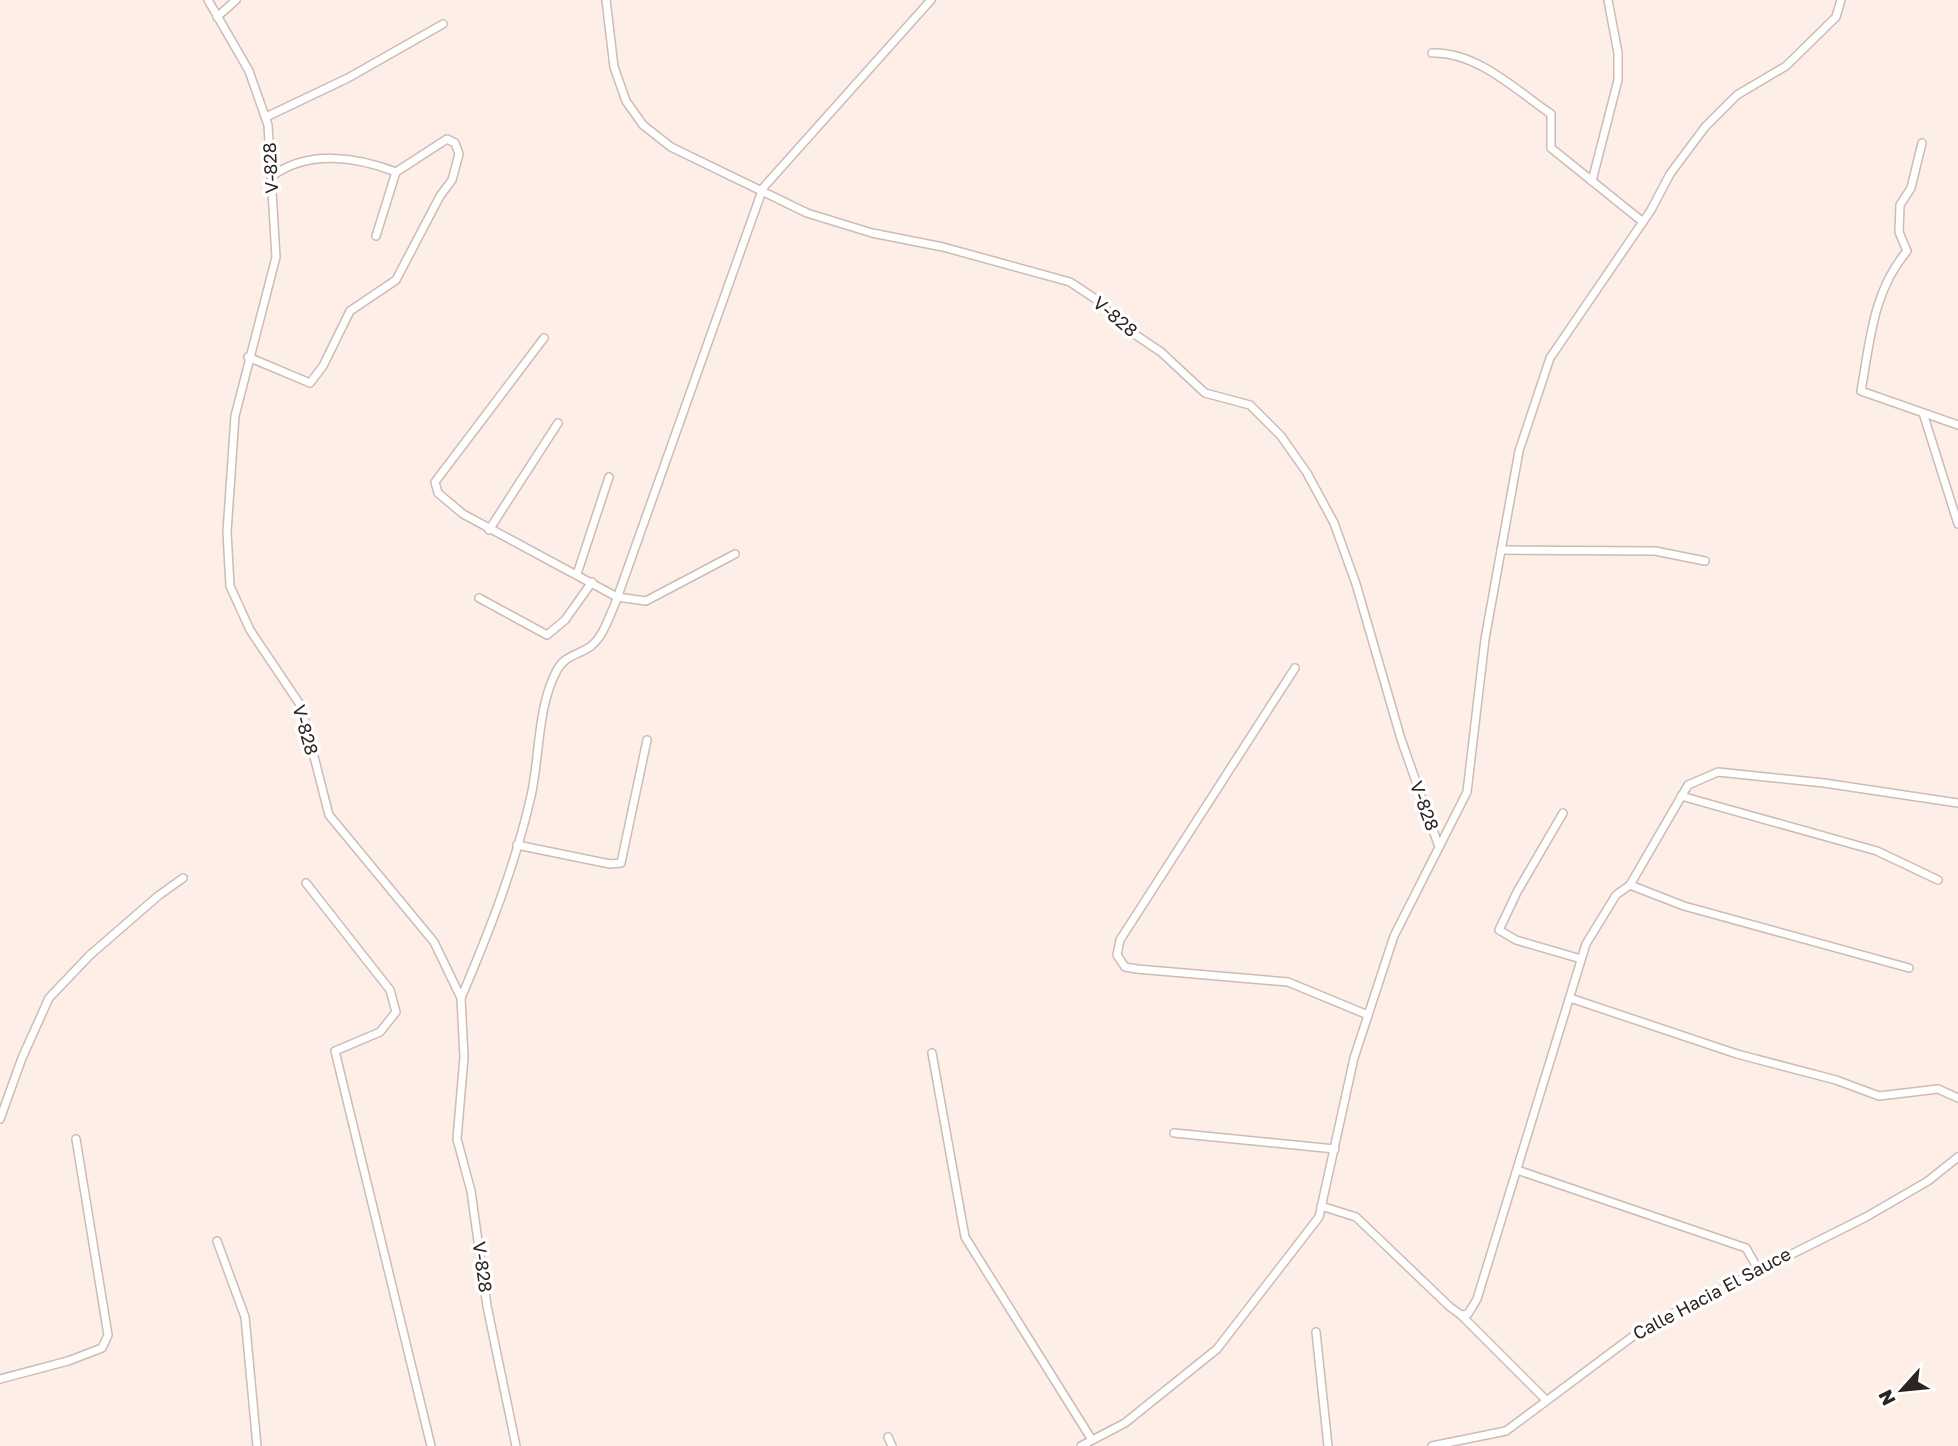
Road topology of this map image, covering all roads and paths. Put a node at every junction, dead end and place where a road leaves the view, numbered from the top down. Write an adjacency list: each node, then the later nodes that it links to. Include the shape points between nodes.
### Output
1 (208, 0): 7 (street, V-828)
2 (236, 0): 7 (street)
3 (606, 0): 15 (street, V-828, via 614,68 626,100 643,125 671,147)
4 (931, 0): 15 (street)
5 (1608, 0): 14 (street, via 1618,80)
6 (1841, 0): 16 (street, via 1836,17 1786,66 1737,95 1705,127 1670,174)
7 (217, 18): 10 (street, V-828, via 249,71)
8 (443, 24): 10 (street, via 348,78)
9 (1432, 53): 14 (street, via 1447,52 1487,69 1551,114 1550,148)
10 (266, 117): 13 (street, V-828)
11 (1922, 143): 20 (street, via 1911,188 1900,205 1899,232 1907,251 1878,297 1861,391)
12 (396, 172): 13 (street, via 366,160 341,157 294,164); 17 (street); 19 (street, via 435,144 447,139 455,143 459,154 452,180 396,280 350,312 310,383)
13 (271, 177): 19 (street, V-828, via 276,257)
14 (1592, 181): 16 (street)
15 (762, 192): 31 (street); 38 (street, V-828, via 807,213 872,233 1070,282 1161,352 1205,393 1250,405 1281,436 1334,523)
16 (1643, 222): 26 (street, via 1550,358 1519,451)
17 (376, 236)
18 (544, 338): 25 (street, via 435,482 438,492)
19 (248, 357): 46 (street, V-828, via 235,416 227,532 230,586 250,630 301,705 328,816 434,942)
20 (1923, 412): 22 (street); 24 (street)
21 (558, 423): 25 (street)
22 (1958, 425)
23 (609, 477): 29 (street)
24 (1958, 524)
25 (489, 530): 29 (street)
26 (1501, 550): 28 (street, via 1655,551); 38 (street, via 1466,792)
27 (736, 554): 31 (street, via 646,601)
28 (1705, 561)
29 (577, 574): 30 (street)
30 (592, 582): 31 (street); 32 (street, via 565,620 547,635)
31 (617, 597): 39 (street, via 593,645 570,655 557,668)
32 (480, 598)
33 (1295, 668): 48 (street, via 1120,940 1117,955 1125,967 1137,969 1288,982)
34 (647, 740): 39 (street, via 621,863)
35 (1681, 796): 36 (street, via 1688,785 1717,772); 41 (street, via 1877,850); 43 (street)
36 (1958, 803)
37 (1563, 813): 44 (street, via 1499,930 1516,940)
38 (1438, 844): 48 (street, via 1394,936)
39 (517, 845): 46 (street, via 490,931)
40 (183, 878): 51 (street, via 90,955 49,998)
41 (1938, 880)
42 (306, 883): 67 (street, via 390,990 396,1012 380,1032 335,1051)
43 (1630, 885): 44 (street, via 1616,895); 45 (street, via 1684,906)
44 (1581, 959): 47 (street)
45 (1909, 968)
46 (461, 998): 68 (street, V-828, via 464,1057 457,1139 471,1192)
47 (1570, 998): 50 (street, via 1880,1096 1938,1089); 56 (street)
48 (1368, 1015): 54 (street)
49 (932, 1053): 65 (street, via 965,1237)
50 (1958, 1098)
51 (0, 1119)
52 (1174, 1133): 54 (street)
53 (76, 1139): 62 (street, via 108,1335 102,1348)
54 (1335, 1149): 57 (street)
55 (1958, 1157): 59 (street, Calle Hacia El Sauce, via 1928,1181 1866,1217)
56 (1517, 1170): 59 (street, via 1746,1248); 60 (street, via 1477,1298 1468,1314)
57 (1321, 1206): 60 (street, via 1356,1217); 65 (street, via 1319,1217 1217,1349 1125,1423)
58 (218, 1241): 66 (street, via 245,1317)
59 (1758, 1269): 63 (street, Calle Hacia El Sauce, via 1644,1328)
60 (1461, 1315): 63 (street)
61 (1316, 1332): 71 (street)
62 (0, 1379)
63 (1546, 1400): 72 (street, Calle Hacia El Sauce, via 1506,1431)
64 (888, 1437): 69 (street)
65 (1092, 1440): 70 (street)
66 (257, 1446)
67 (431, 1446)
68 (516, 1446)
69 (892, 1446)
70 (1081, 1446)
71 (1328, 1446)
72 (1432, 1446)

